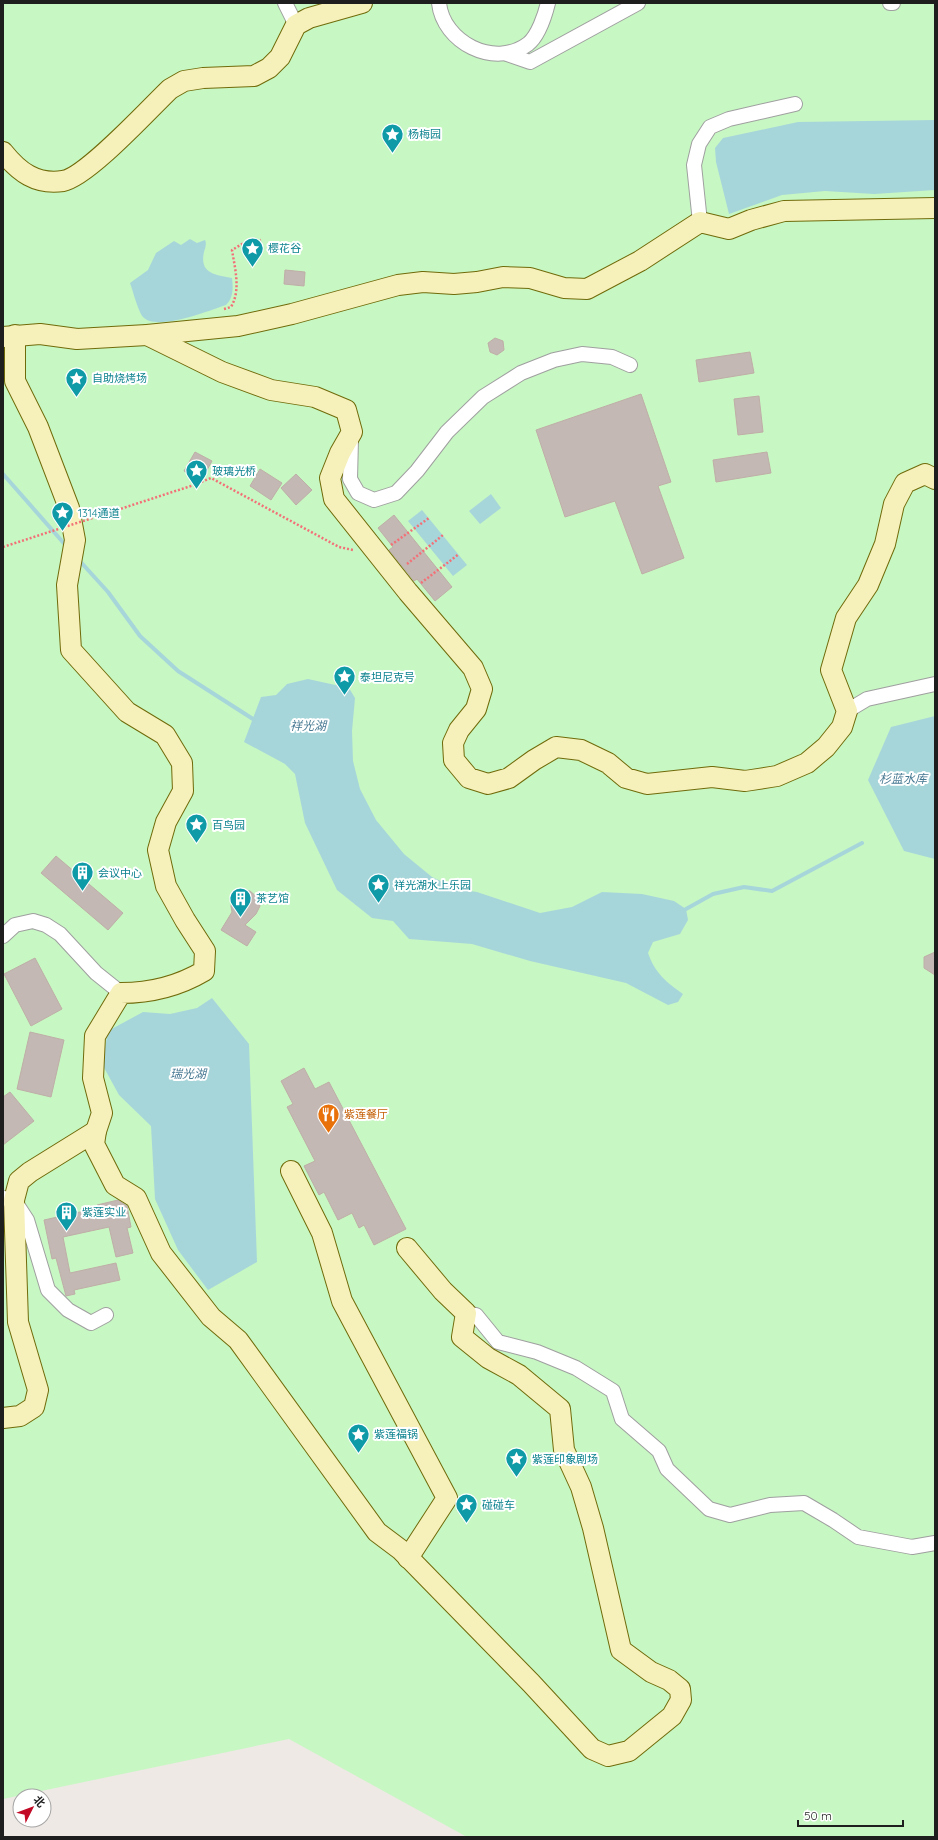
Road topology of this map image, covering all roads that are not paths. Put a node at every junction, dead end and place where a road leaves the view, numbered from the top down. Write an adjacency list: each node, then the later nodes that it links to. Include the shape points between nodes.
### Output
1 (285, 3): 6 (street)
2 (362, 3): 6 (street, via 309,18)
3 (439, 3): 7 (street, via 445,25 460,42 483,52)
4 (548, 3): 7 (street, via 543,22 528,44)
5 (638, 3): 7 (street, via 530,62)
6 (296, 25): 9 (street, via 280,57 269,68 254,76 184,81 170,89 99,158 65,181 47,182 26,176)
7 (507, 54)
8 (795, 104): 11 (street, via 728,119 710,127 699,144 694,165)
9 (3, 152)
10 (935, 208): 11 (street, via 784,211 729,229)
11 (700, 222): 12 (street, via 640,260 587,289 564,288 530,278 503,277 454,284 423,282 398,285 238,326)
12 (147, 335): 13 (street, via 78,339 40,334); 15 (street, via 229,374 271,390 315,397 346,410)
13 (9, 336): 20 (street, via 15,381 38,427 69,508 75,540 67,585 71,650 127,712 165,735 182,762 183,791 166,822 158,850 166,886 205,951 204,971 166,989)
14 (630, 365): 15 (street, via 612,358 582,354 554,360 521,373 483,397 447,432 396,493 374,500 358,494 350,479)
15 (352, 432): 18 (street, via 330,478 334,499 473,668 482,689 476,709 458,730 452,743 454,760 469,778 488,784 509,778 556,747 581,750 608,763 626,778 647,784 712,777 745,781 778,776 807,763 826,746 842,727)
16 (935, 479): 18 (street, via 925,474 905,483 894,504 885,544 868,585 846,618 831,670)
17 (935, 684): 18 (street, via 868,699)
18 (847, 711)
19 (3, 936): 20 (street, via 14,925 33,922 46,925 60,934 96,973)
20 (121, 993): 21 (street, via 95,1036 93,1078 102,1113)
21 (96, 1131): 23 (street, via 24,1176); 29 (street, via 94,1144 116,1185 136,1198 161,1253 211,1317 238,1340 377,1532)
22 (290, 1171): 29 (street, via 322,1233 342,1301 447,1498)
23 (8, 1199): 26 (street, via 28,1220 48,1290 68,1310 91,1323); 27 (street, via 18,1322 38,1390 34,1406 20,1416)
24 (407, 1248): 25 (street, via 443,1291)
25 (466, 1313): 28 (street, via 476,1315 498,1342 537,1352 576,1368 613,1391 622,1419 659,1451 667,1469 709,1510 730,1515 770,1505 804,1503 858,1537 912,1547); 29 (street, via 462,1337 488,1358 519,1375 560,1409 564,1450 581,1487 594,1528 621,1650 680,1689 681,1700 672,1716 629,1751 608,1756 592,1749)
26 (106, 1314)
27 (3, 1418)
28 (935, 1543)
29 (408, 1558)

